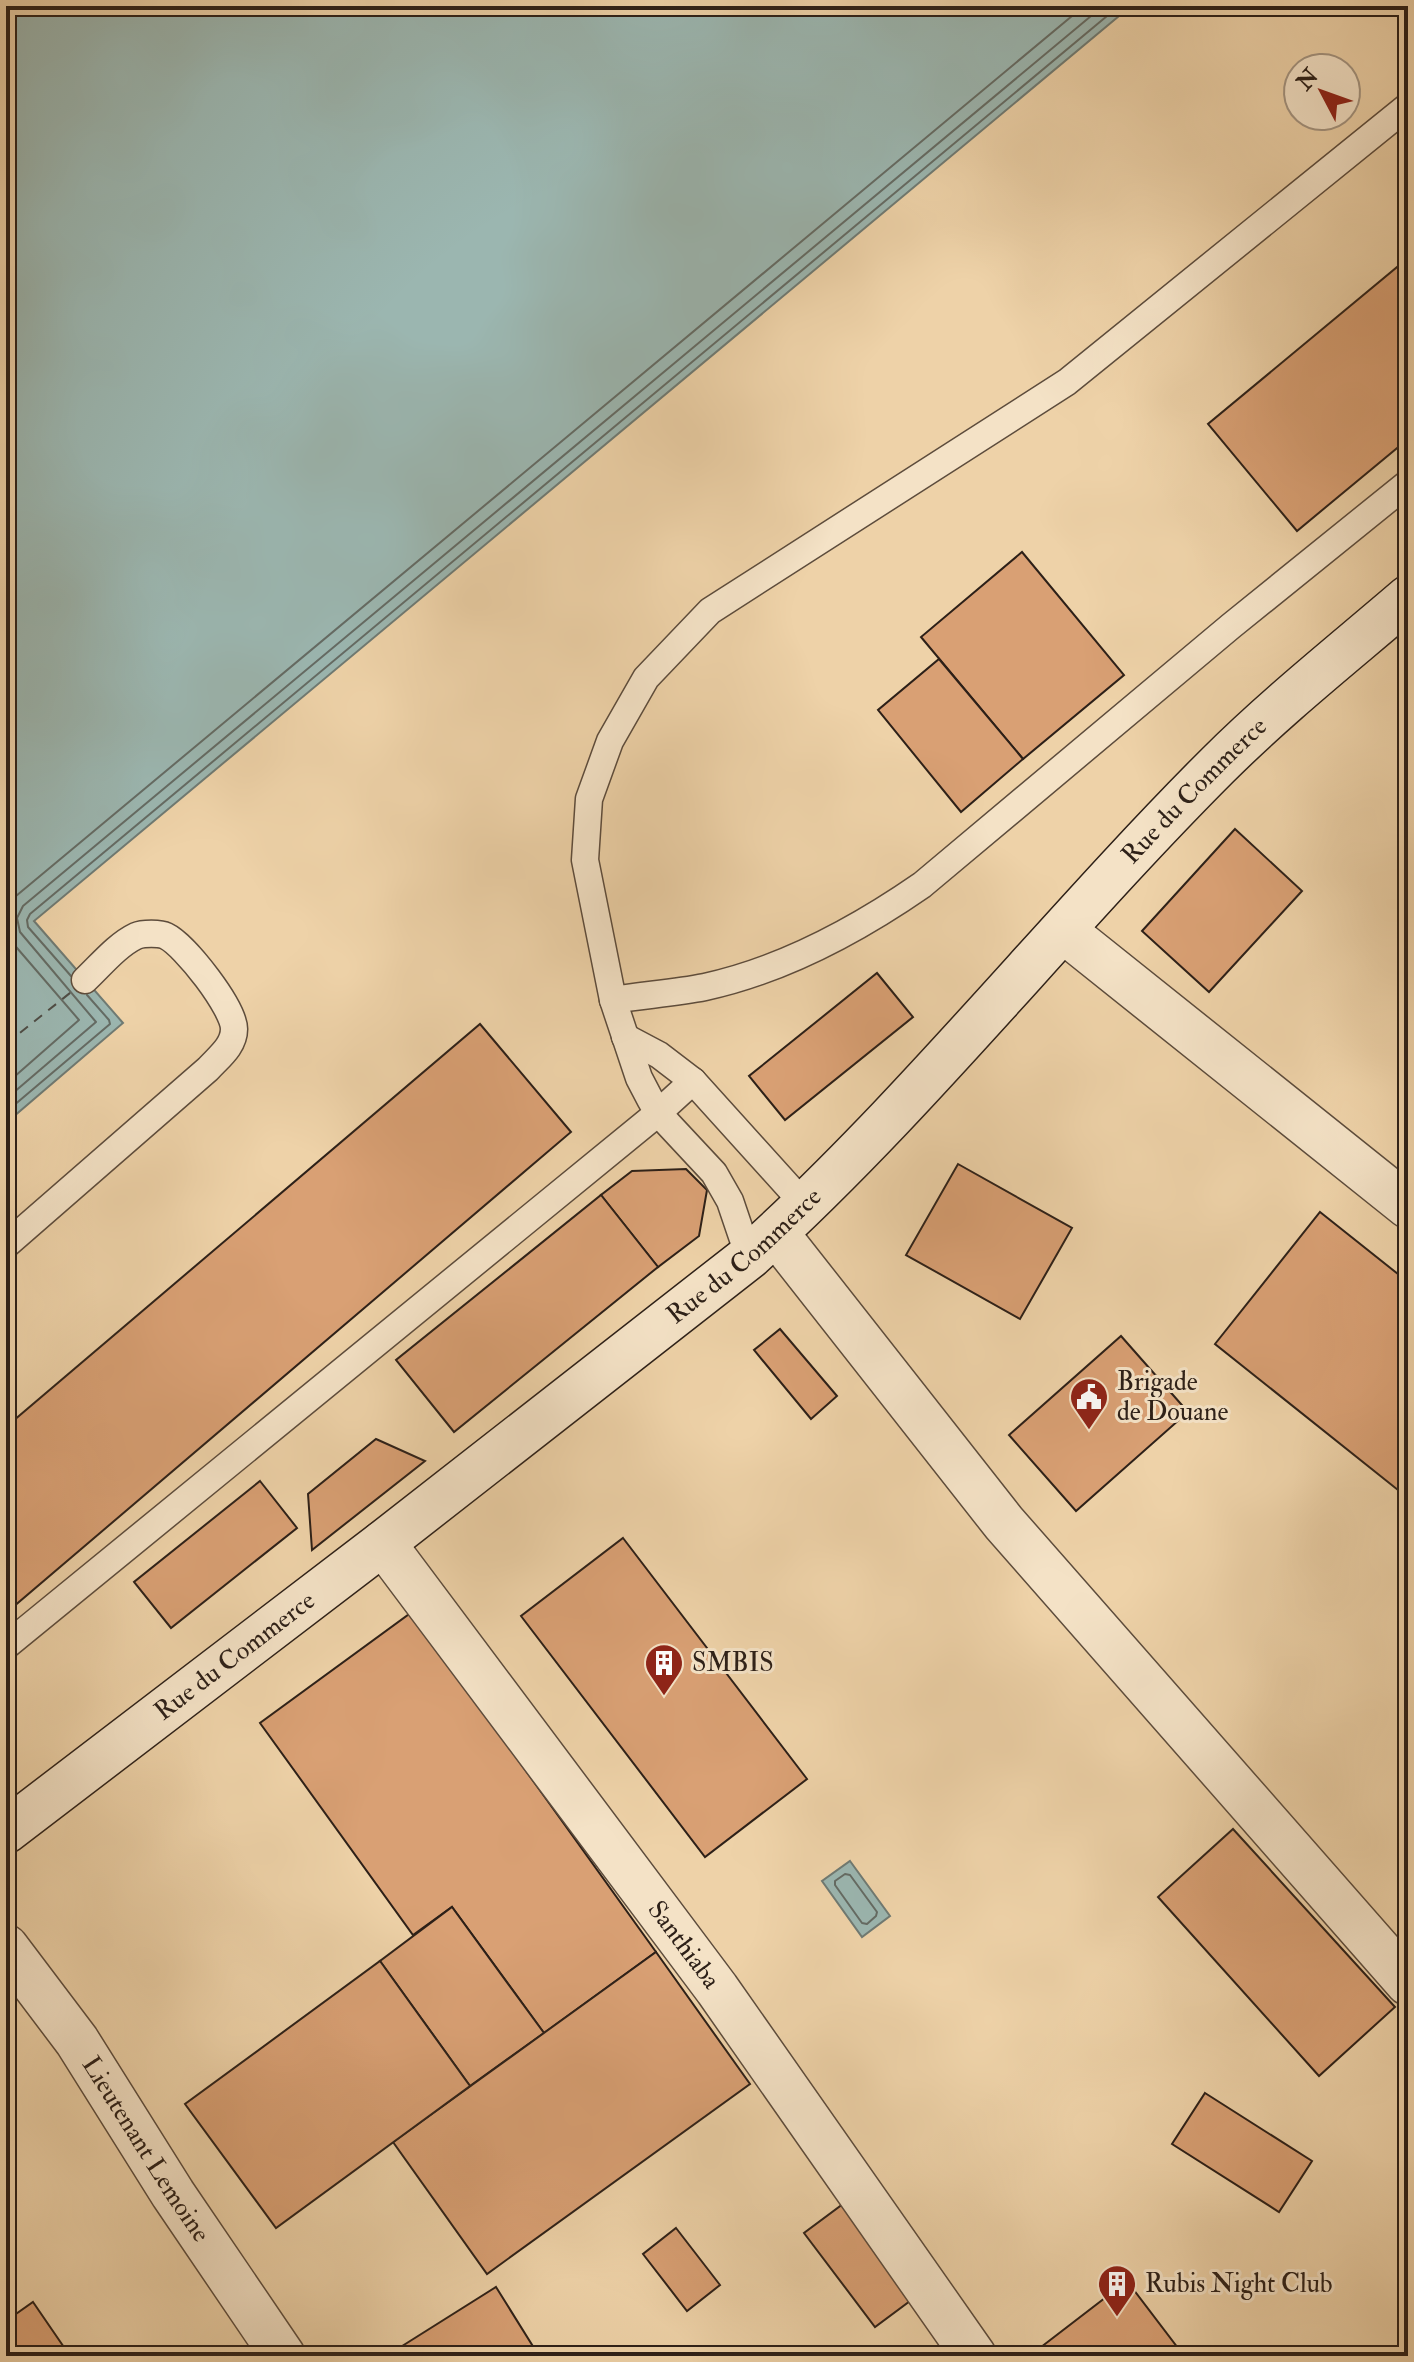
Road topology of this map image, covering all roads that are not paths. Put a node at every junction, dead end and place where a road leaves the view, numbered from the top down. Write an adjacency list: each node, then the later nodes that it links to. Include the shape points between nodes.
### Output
1 (1408, 106): 6 (lane, via 1067,382 710,611 646,678 610,741 589,799 585,860)
2 (1408, 483): 6 (lane, via 882,913 812,949 742,976)
3 (1408, 598): 4 (street, Rue du Commerce, via 1218,766)
4 (1064, 931): 10 (street); 11 (street, Rue du Commerce)
5 (85, 980): 12 (lane, via 137,936 164,934 181,946 227,1006 234,1026 231,1044)
6 (613, 1000): 7 (lane)
7 (625, 1037): 8 (lane); 9 (lane)
8 (693, 1081): 9 (lane); 11 (lane)
9 (658, 1113): 11 (lane, via 714,1173 730,1201); 14 (lane)
10 (1408, 1206)
11 (777, 1232): 13 (street, Rue du Commerce); 17 (street, via 1004,1523)
12 (6, 1245)
13 (383, 1543): 15 (street, Rue du Commerce); 19 (street, Santhiaba, via 717,1989)
14 (6, 1646)
15 (6, 1831)
16 (6, 1947): 18 (street, Lieutenant Lemoine, via 77,2041)
17 (1408, 1983)
18 (283, 2356)
19 (974, 2356)

